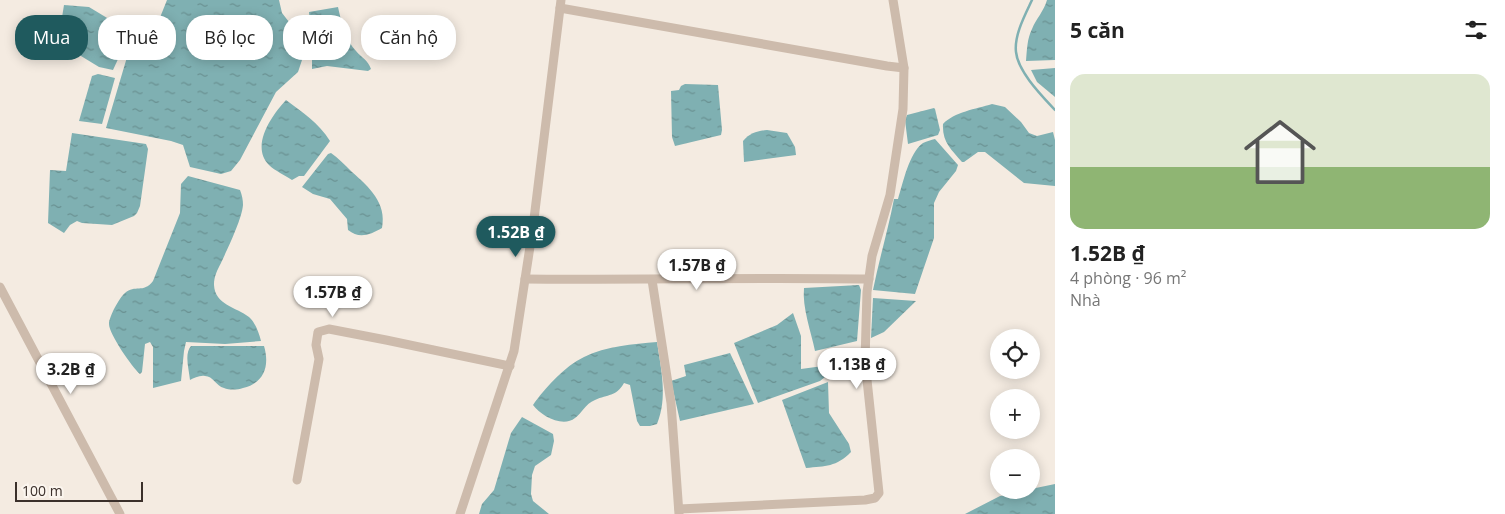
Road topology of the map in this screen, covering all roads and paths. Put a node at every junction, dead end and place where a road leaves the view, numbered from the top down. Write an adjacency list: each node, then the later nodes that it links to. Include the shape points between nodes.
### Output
1 (893, 0): 3 (street)
2 (561, 4): 3 (street); 4 (street)
3 (904, 68): 6 (street, via 903,109 890,195 872,256)
4 (525, 279): 5 (street); 8 (street)
5 (652, 280): 6 (street); 10 (street, via 671,404)
6 (869, 280): 10 (street, via 865,361 879,493 875,498)
7 (0, 287): 11 (street)
8 (510, 366): 9 (street, via 329,329 318,332 319,359); 12 (street)
9 (297, 480)
10 (679, 512)
11 (120, 514)
12 (460, 514)

